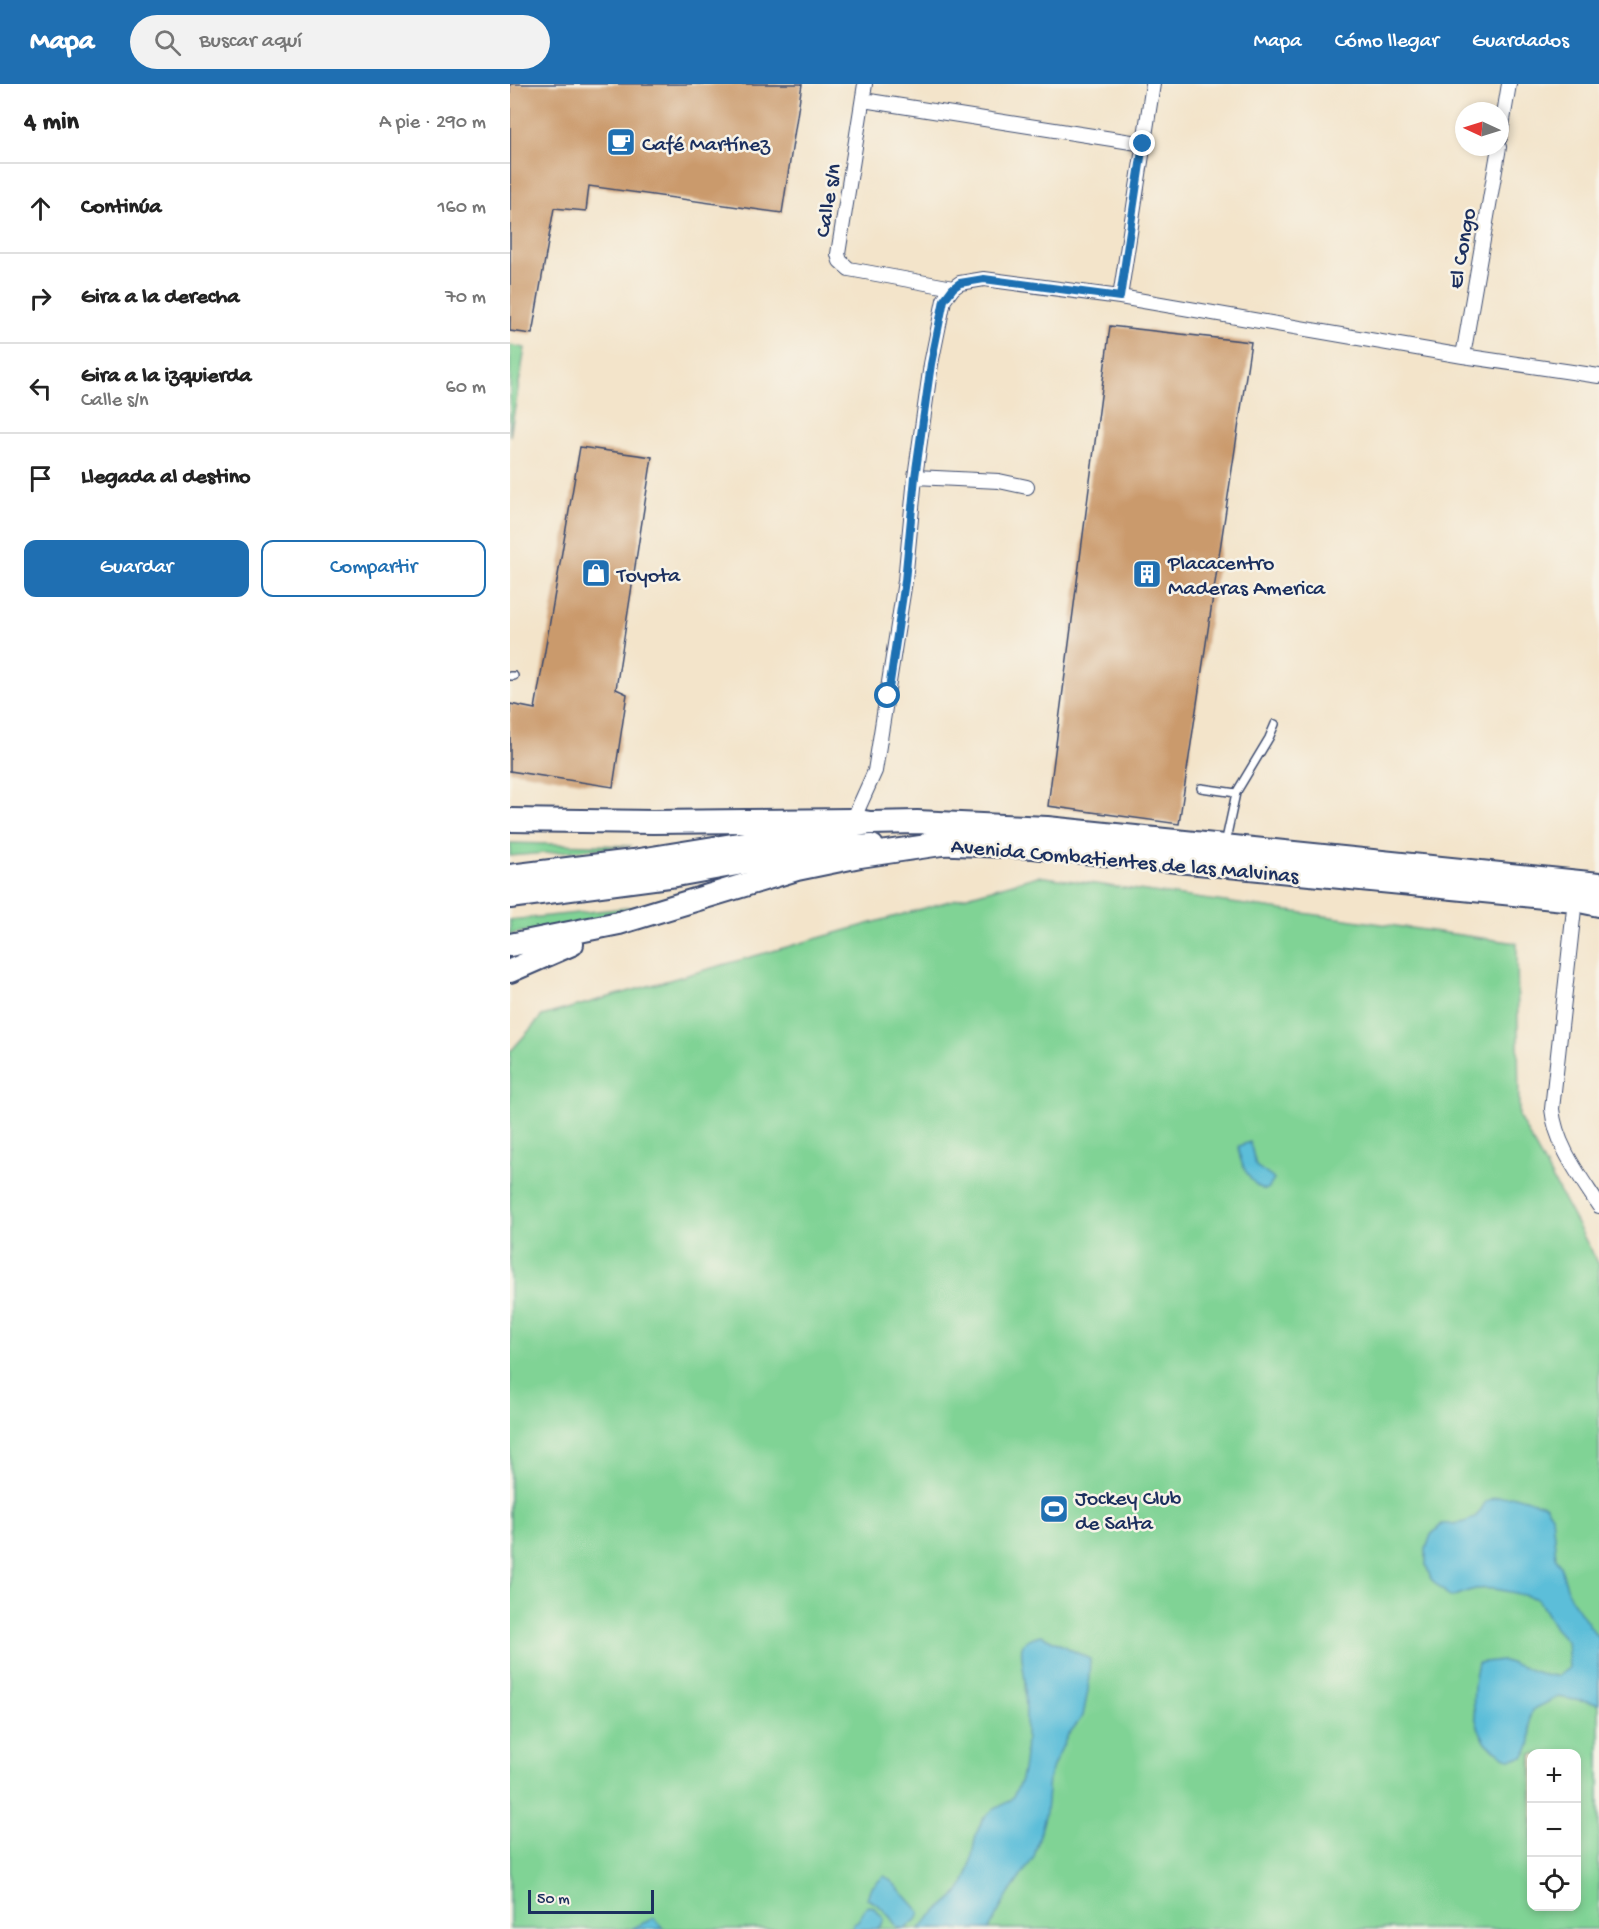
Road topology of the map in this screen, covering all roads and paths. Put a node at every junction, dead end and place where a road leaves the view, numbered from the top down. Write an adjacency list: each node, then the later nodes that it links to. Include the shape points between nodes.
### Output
1 (865, 84): 4 (street, Calle s/n)
2 (1153, 84): 6 (street)
3 (1509, 84): 5 (street)
4 (863, 100): 6 (street); 8 (street, Calle s/n, via 840,261 849,269)
5 (1506, 102)
6 (1143, 144): 9 (street)
7 (1496, 156): 10 (street, El Congo)
8 (953, 288): 9 (street, via 984,279); 12 (street, via 944,300 931,364)
9 (1120, 297): 10 (street)
10 (1463, 356): 11 (street)
11 (1599, 376)
12 (915, 477): 13 (street, via 999,481); 18 (street, via 905,581 875,771)
13 (1027, 488)
14 (1275, 724): 16 (lane)
15 (1201, 788): 16 (lane)
16 (1236, 793): 20 (lane)
17 (510, 820): 18 (main road)
18 (861, 821): 20 (main road, Avenida Combatientes de las Malvinas, via 1029,826); 21 (main road, Avenida Combatientes de las Malvinas, via 633,861)
19 (948, 843): 23 (main road, Avenida Combatientes de las Malvinas, via 815,850 676,875); 24 (main road, Avenida Combatientes de las Malvinas, via 1033,847); 26 (main road, via 797,869)
20 (1225, 847): 22 (main road, Avenida Combatientes de las Malvinas)
21 (510, 876)
22 (1599, 884)
23 (510, 897)
24 (1575, 900): 25 (main road, Avenida Combatientes de las Malvinas); 29 (street, via 1552,1109 1563,1149)
25 (1599, 904)
26 (619, 923): 27 (main road); 28 (main road)
27 (510, 945)
28 (510, 971)
29 (1599, 1206)

